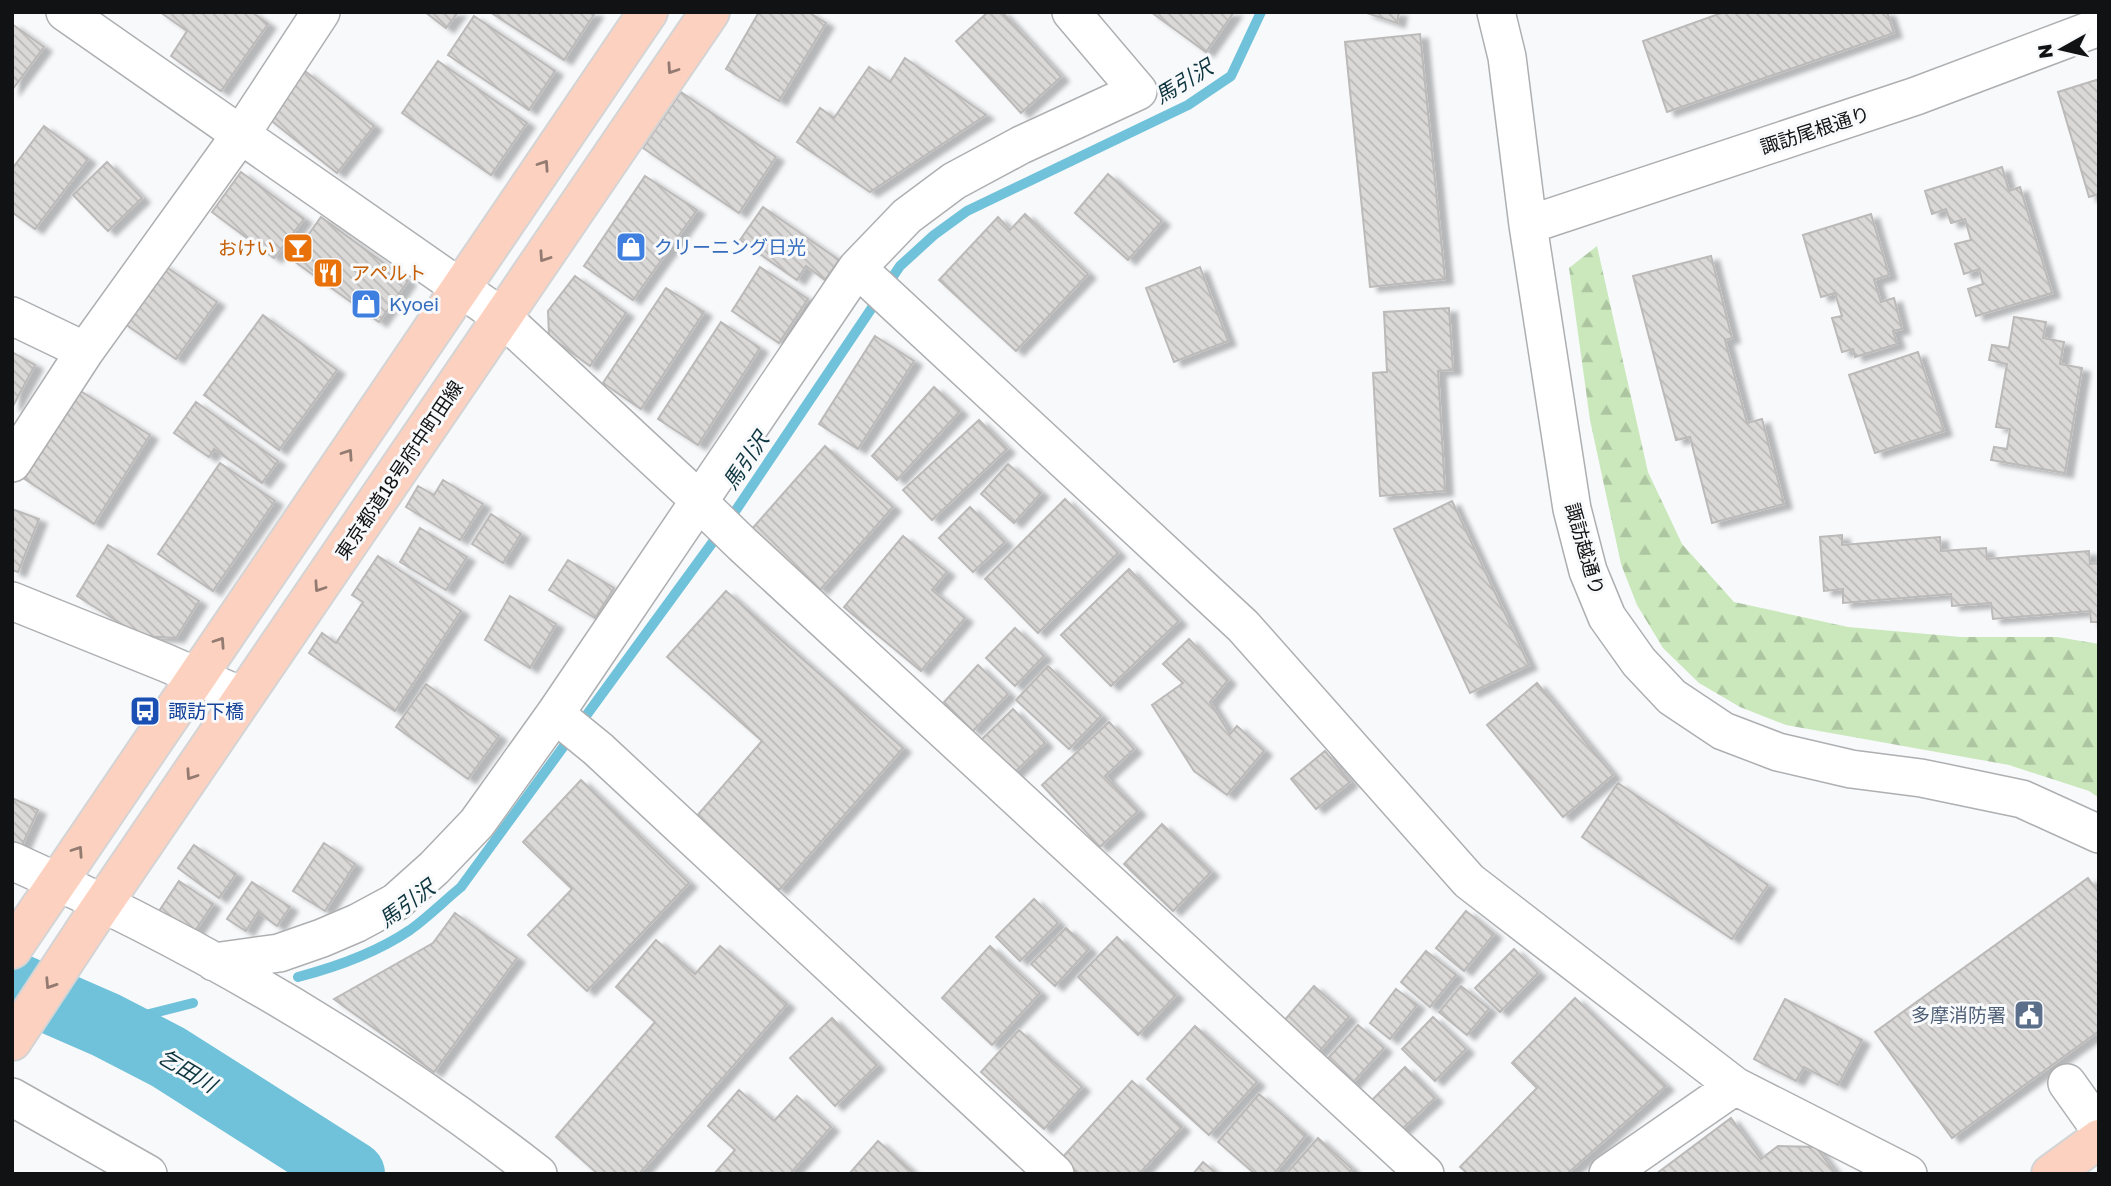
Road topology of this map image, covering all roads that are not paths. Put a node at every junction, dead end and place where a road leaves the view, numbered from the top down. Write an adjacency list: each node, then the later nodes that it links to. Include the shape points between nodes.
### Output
1 (65, 12): 8 (street)
2 (321, 12): 8 (street)
3 (648, 12): 11 (main road, one-way to 3)
4 (710, 12): 13 (main road, 東京都道18号府中町田線, one-way to 13)
5 (1070, 12): 10 (street, via 1138,91 954,181 907,216)
6 (1496, 12): 9 (street, 諏訪越通り, via 1507,57)
7 (2099, 27): 9 (street, 諏訪尾根通り, via 1916,96)
8 (241, 134): 11 (street); 14 (street)
9 (1528, 225): 21 (street, 諏訪越通り, via 1578,534 1606,617 1639,662 1672,697 1723,731 1778,752 2022,799)
10 (863, 273): 16 (street); 29 (street, via 1243,626 1469,881)
11 (461, 287): 13 (street); 18 (main road, one-way to 11)
12 (12, 316): 14 (street)
13 (502, 317): 16 (street); 19 (main road, 東京都道18号府中町田線, one-way to 19)
14 (85, 351): 15 (street)
15 (12, 463)
16 (703, 504): 20 (street); 36 (street)
17 (12, 601): 18 (street)
18 (197, 677): 19 (street); 23 (main road, one-way to 18)
19 (244, 697): 24 (main road, 東京都道18号府中町田線, one-way to 24)
20 (559, 717): 26 (street, via 477,823 435,869 396,902 334,933 279,953); 35 (street)
21 (2099, 834)
22 (12, 861): 23 (street)
23 (48, 895): 24 (street); 25 (main road)
24 (95, 916): 26 (street); 27 (main road, 東京都道18号府中町田線, one-way to 27)
25 (12, 948)
26 (215, 962): 34 (street, via 434,1098)
27 (12, 1041)
28 (2067, 1083): 31 (street)
29 (1735, 1086): 37 (street); 38 (street)
30 (12, 1097): 33 (street)
31 (2099, 1128)
32 (2099, 1139): 39 (main road)
33 (148, 1174)
34 (538, 1174)
35 (1055, 1174)
36 (1425, 1174)
37 (1608, 1174)
38 (1908, 1174)
39 (2052, 1174)

